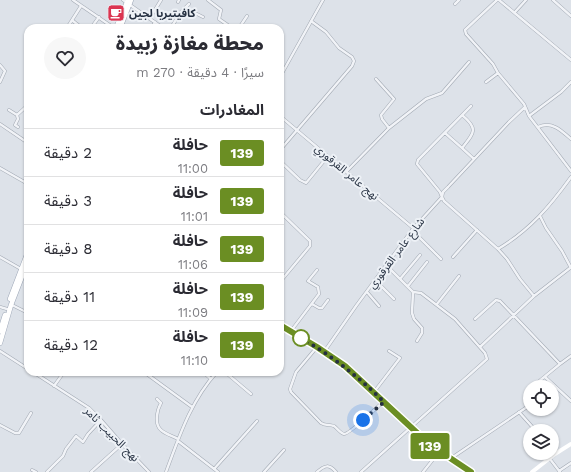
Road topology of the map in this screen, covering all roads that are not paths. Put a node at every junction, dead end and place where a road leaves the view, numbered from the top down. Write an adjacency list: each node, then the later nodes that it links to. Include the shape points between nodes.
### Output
1 (73, 0): 12 (street)
2 (161, 0): 19 (street)
3 (208, 0): 31 (street, via 221,10 219,19)
4 (323, 0): 21 (street)
5 (459, 0): 11 (street)
6 (498, 0): 14 (street); 37 (street, via 466,30 466,34)
7 (526, 0): 14 (street)
8 (553, 0): 16 (street)
9 (128, 1): 19 (street); 27 (main road); 28 (main road)
10 (188, 4): 13 (street)
11 (455, 4)
12 (81, 6): 17 (street); 20 (street)
13 (185, 8): 18 (street); 30 (street)
14 (515, 12): 33 (street)
15 (247, 16): 32 (street)
16 (571, 16)
17 (98, 17): 25 (street); 26 (street)
18 (203, 17)
19 (150, 18): 22 (street)
20 (72, 20): 23 (street); 24 (street)
21 (311, 21): 36 (street); 54 (street, via 326,32 354,61)
22 (155, 22): 29 (street)
23 (70, 24)
24 (77, 24)
25 (94, 24)
26 (109, 24)
27 (117, 24)
28 (121, 24)
29 (158, 24)
30 (174, 24)
31 (226, 24)
32 (242, 24)
33 (571, 60)
34 (469, 62): 53 (street, via 442,93 426,99)
35 (0, 65): 39 (street, via 4,71)
36 (284, 70)
37 (498, 73): 40 (street); 43 (street)
38 (376, 79): 53 (street, via 394,99 381,116)
39 (0, 82)
40 (486, 82)
41 (571, 82): 48 (street)
42 (471, 106): 47 (street)
43 (525, 107): 48 (street); 61 (street, شارع عامر القرقوري)
44 (24, 108): 46 (street)
45 (9, 110): 46 (street)
46 (16, 115): 51 (street, via 18,119 15,124)
47 (462, 115): 55 (street); 59 (street, via 470,121 474,132)
48 (529, 116): 52 (street)
49 (284, 119): 54 (street, نهج عامر القرقوري)
50 (0, 124): 57 (street)
51 (18, 127)
52 (538, 127): 56 (street, via 554,126); 65 (street)
53 (389, 128): 64 (street)
54 (298, 131): 58 (street); 60 (street, نهج عامر القرقوري)
55 (445, 133): 59 (street); 68 (street, via 417,164)
56 (571, 139)
57 (24, 140)
58 (284, 146)
59 (462, 148): 61 (street)
60 (328, 156): 62 (street, via 306,183); 64 (street, نهج عامر القرقوري)
61 (474, 159): 68 (street, شارع عامر القرقوري, via 443,192)
62 (284, 165)
63 (0, 168): 67 (street)
64 (347, 171): 71 (street, نهج عامر القرقوري)
65 (571, 172)
66 (571, 177): 70 (street)
67 (24, 182)
68 (442, 197): 71 (street, شارع عامر القرقوري); 72 (street)
69 (284, 216): 84 (street, via 310,241 310,246)
70 (540, 216): 73 (street, via 522,233); 81 (street)
71 (412, 229): 77 (street, نهج عامر القرقوري); 79 (street, شارع عامر القرقوري)
72 (477, 230): 73 (street); 76 (street)
73 (498, 249): 90 (street)
74 (420, 255): 85 (street)
75 (0, 256): 80 (street)
76 (453, 257)
77 (441, 259)
78 (426, 262): 87 (street)
79 (386, 265): 85 (street); 86 (street, شارع عامر القرقوري)
80 (24, 268): 95 (main road); 98 (main road)
81 (571, 268): 90 (street)
82 (317, 270): 93 (street, via 308,280 319,290)
83 (459, 276): 94 (street)
84 (284, 277)
85 (400, 279): 87 (street)
86 (375, 280): 88 (street, شارع عامر القرقوري); 91 (street)
87 (408, 286): 89 (street)
88 (366, 292): 96 (street); 111 (street, شارع عامر القرقوري)
89 (413, 292): 94 (street, via 421,293); 105 (street, via 412,312 414,319 422,328)
90 (534, 296): 100 (street)
91 (394, 299)
92 (328, 300): 93 (street, via 322,308)
93 (312, 304): 104 (street)
94 (437, 304): 108 (street, via 455,319)
95 (11, 305): 98 (main road); 99 (street)
96 (379, 306)
97 (0, 307): 98 (street)
98 (8, 310): 103 (main road); 106 (main road)
99 (24, 311)
100 (513, 315): 101 (street, via 496,300); 108 (street); 113 (street)
101 (475, 319)
102 (284, 327): 104 (street)
103 (0, 331)
104 (291, 331): 107 (street)
105 (417, 341)
106 (0, 343)
107 (317, 347): 111 (street); 129 (street, via 296,372 290,389 321,423 334,426 346,434)
108 (480, 347): 138 (street, via 487,356 486,362)
109 (0, 351): 114 (street)
110 (389, 351): 125 (street, via 400,358)
111 (324, 352): 125 (street, via 345,366)
112 (571, 356): 113 (street)
113 (560, 364): 121 (street)
114 (24, 366)
115 (39, 376): 124 (street, نهج الحبيب ثامر)
116 (61, 376): 124 (street)
117 (149, 376): 130 (street)
118 (207, 376): 122 (street)
119 (213, 376): 122 (street)
120 (230, 376): 126 (street)
121 (545, 377): 123 (street); 128 (street)
122 (210, 379): 130 (street)
123 (541, 380)
124 (54, 386): 134 (street, نهج الحبيب ثامر, via 89,408)
125 (374, 392): 129 (street)
126 (251, 394)
127 (158, 399): 139 (street, via 161,403 157,415 159,427)
128 (571, 401)
129 (384, 402): 138 (street)
130 (192, 407): 139 (street)
131 (523, 409): 132 (street)
132 (519, 412): 136 (street); 145 (street)
133 (31, 413): 137 (street, via 19,433)
134 (101, 420): 140 (street, نهج الحبيب ثامر); 154 (street, via 83,442 76,436 63,456)
135 (257, 421): 149 (street)
136 (530, 424)
137 (0, 425)
138 (411, 428): 143 (street); 162 (street)
139 (178, 440): 149 (street); 157 (street)
140 (122, 444): 155 (street); 156 (street, نهج الحبيب ثامر)
141 (571, 444): 144 (street)
142 (284, 450): 159 (street)
143 (439, 452): 145 (street); 151 (street)
144 (559, 452)
145 (450, 459): 163 (street)
146 (547, 460): 164 (street)
147 (552, 460): 152 (street)
148 (571, 463): 152 (street)
149 (214, 469): 158 (street)
150 (32, 470): 153 (street)
151 (425, 471)
152 (560, 471)
153 (36, 472)
154 (47, 472)
155 (92, 472)
156 (149, 472)
157 (166, 472)
158 (218, 472)
159 (264, 472)
160 (318, 472): 161 (street, via 327,465)
161 (336, 472)
162 (361, 472)
163 (471, 472)
164 (532, 472)

